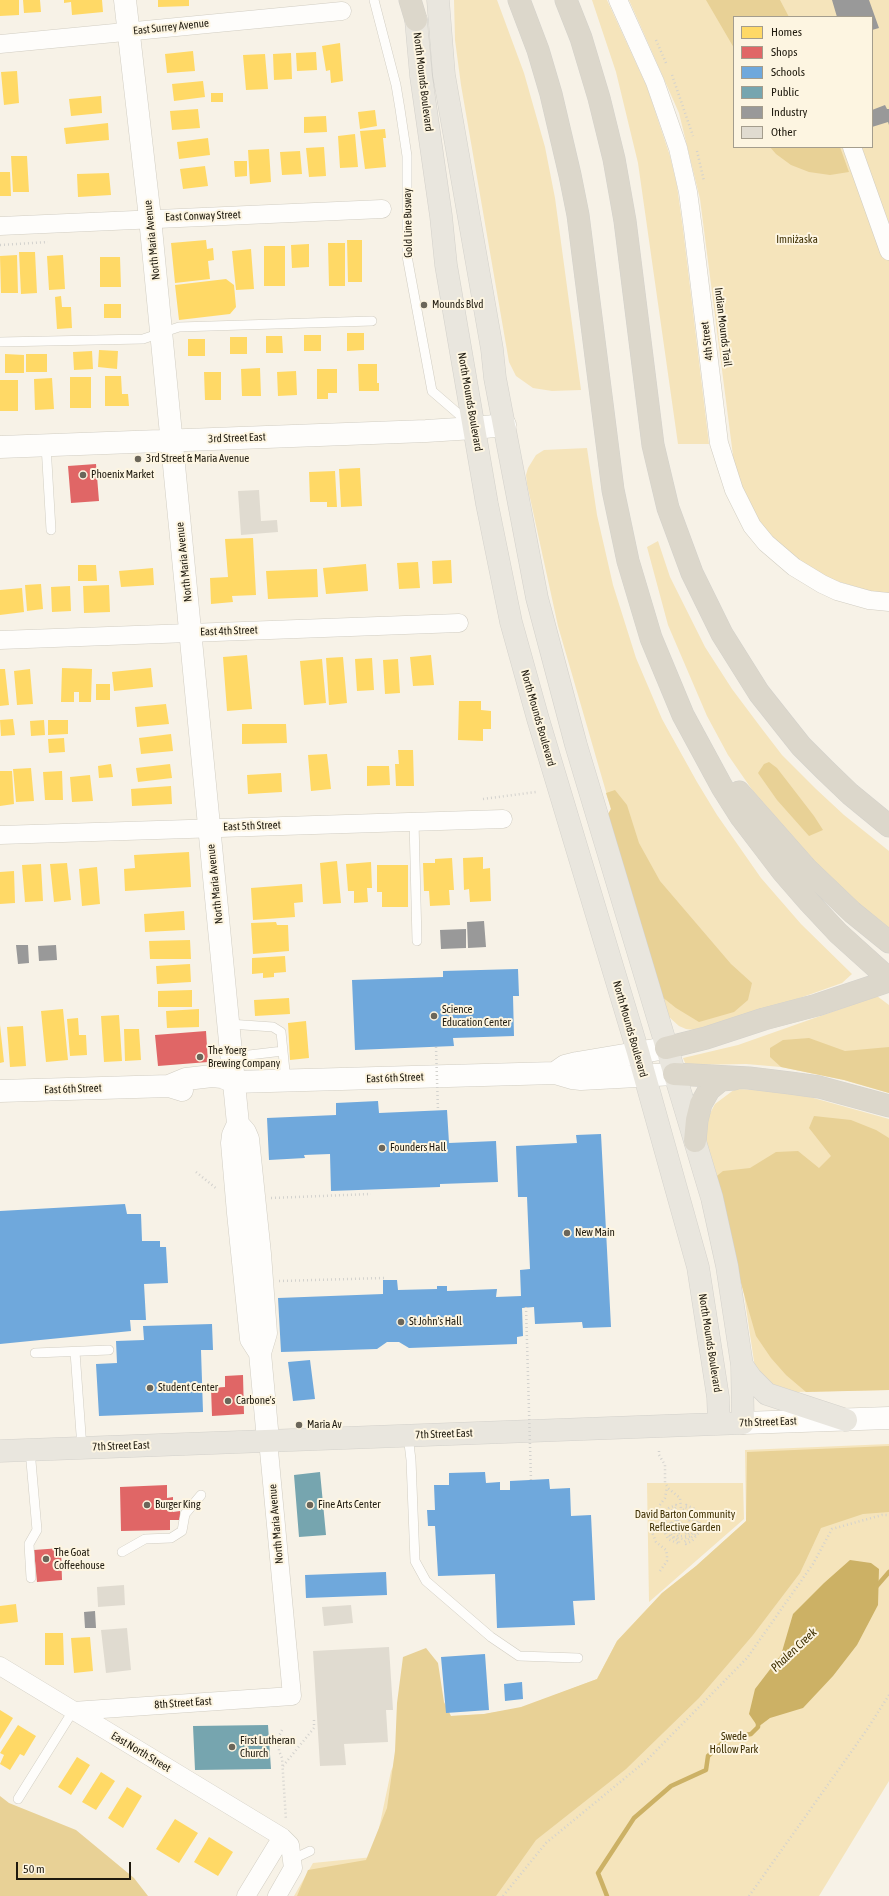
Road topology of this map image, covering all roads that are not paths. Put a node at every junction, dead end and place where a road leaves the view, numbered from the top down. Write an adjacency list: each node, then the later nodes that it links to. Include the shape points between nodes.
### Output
1 (125, 0): 9 (street, North Maria Avenue)
2 (374, 0): 20 (lane, Gold Line Busway, via 396,85 407,156 407,256 432,391)
3 (438, 0): 19 (main road, North Mounds Boulevard, via 446,82)
4 (519, 0): 29 (highway, via 551,94 578,215 613,490 628,561 641,609 659,659)
5 (566, 0): 32 (highway, via 581,38 614,159 625,221 653,445 668,508 689,566 722,634 759,693 801,746 850,794)
6 (618, 0): 25 (street, 4th Street, via 655,82 678,148 688,192 719,443 734,490 752,526 766,543 794,567 837,591 869,600)
7 (414, 7): 20 (main road, North Mounds Boulevard, via 446,265)
8 (342, 11): 9 (street, East Surrey Avenue)
9 (128, 32): 10 (street, East Surrey Avenue); 13 (street, North Maria Avenue)
10 (0, 44)
11 (852, 148): 15 (street)
12 (382, 209): 13 (street, East Conway Street)
13 (150, 218): 14 (street, East Conway Street); 17 (street, North Maria Avenue)
14 (0, 226)
15 (889, 251)
16 (372, 322): 17 (lane, via 179,327)
17 (161, 333): 18 (lane, via 143,339); 21 (street, North Maria Avenue)
18 (0, 342)
19 (505, 425): 20 (street, 3rd Street East); 39 (main road, North Mounds Boulevard, via 537,598 576,745)
20 (474, 428): 21 (street, 3rd Street East); 41 (main road, North Mounds Boulevard, via 511,622 546,748)
21 (172, 440): 22 (street, 3rd Street East); 27 (street, North Maria Avenue)
22 (46, 445): 23 (street, 3rd Street East); 24 (lane)
23 (0, 447)
24 (51, 530)
25 (889, 602)
26 (459, 623): 27 (street, East 4th Street)
27 (191, 632): 28 (street, East 4th Street); 33 (street, North Maria Avenue)
28 (0, 640)
29 (701, 750): 36 (highway, via 807,869 852,912); 37 (highway, via 741,817 783,872 838,932)
30 (503, 819): 31 (street, East 5th Street)
31 (414, 821): 33 (street, East 5th Street); 35 (lane)
32 (889, 826)
33 (209, 828): 34 (street, East 5th Street); 38 (street, North Maria Avenue)
34 (0, 835)
35 (417, 941)
36 (889, 942)
37 (889, 980): 39 (highway, via 817,1005)
38 (228, 1024): 40 (lane, via 273,1027 281,1032); 42 (street, North Maria Avenue)
39 (666, 1048): 41 (street, East 6th Street); 44 (main road, North Mounds Boulevard)
40 (283, 1051): 42 (lane); 47 (lane)
41 (638, 1052): 43 (street, East 6th Street, via 572,1064); 45 (main road, North Mounds Boulevard)
42 (232, 1057): 48 (street, North Maria Avenue)
43 (555, 1073): 45 (street, East 6th Street, via 578,1079); 47 (street, East 6th Street)
44 (674, 1074): 45 (street, East 6th Street); 46 (highway); 51 (main road, North Mounds Boulevard)
45 (644, 1076): 59 (main road, North Mounds Boulevard, via 698,1267 718,1397)
46 (749, 1078): 50 (highway, via 819,1087); 51 (highway, via 721,1080 709,1090 701,1104)
47 (286, 1081): 48 (street, East 6th Street)
48 (234, 1082): 49 (street, East 6th Street, via 224,1089 208,1092 188,1091 169,1086); 61 (street, North Maria Avenue, via 238,1124 232,1143 238,1213 251,1339 260,1353)
49 (0, 1091)
50 (889, 1106)
51 (695, 1141): 55 (main road, North Mounds Boulevard, via 712,1198 727,1266)
52 (109, 1350): 53 (lane)
53 (76, 1352): 54 (lane); 62 (lane)
54 (35, 1353)
55 (742, 1365): 57 (main road, via 767,1394); 58 (main road, North Mounds Boulevard)
56 (883, 1418): 57 (street, 7th Street East)
57 (846, 1420): 58 (street, 7th Street East)
58 (743, 1423): 59 (main road, 7th Street East)
59 (719, 1424): 60 (main road, 7th Street East)
60 (408, 1435): 61 (main road, 7th Street East); 68 (lane, via 412,1460 415,1561 426,1581 491,1637 519,1656)
61 (268, 1440): 62 (main road, 7th Street East); 70 (street, North Maria Avenue)
62 (82, 1448): 63 (main road, 7th Street East)
63 (30, 1450): 64 (main road, 7th Street East); 67 (lane, via 37,1530 29,1544)
64 (0, 1451)
65 (201, 1494): 66 (lane, via 185,1514 182,1532 171,1538 145,1539)
66 (122, 1552)
67 (31, 1578)
68 (578, 1658)
69 (0, 1666): 71 (street, East North Street)
70 (292, 1696): 71 (street, 8th Street East)
71 (73, 1711): 72 (lane); 73 (street, East North Street)
72 (18, 1799)
73 (283, 1830): 75 (street); 76 (street)
74 (310, 1850): 75 (lane)
75 (293, 1859): 77 (street, via 293,1868)
76 (246, 1896)
77 (277, 1896)

